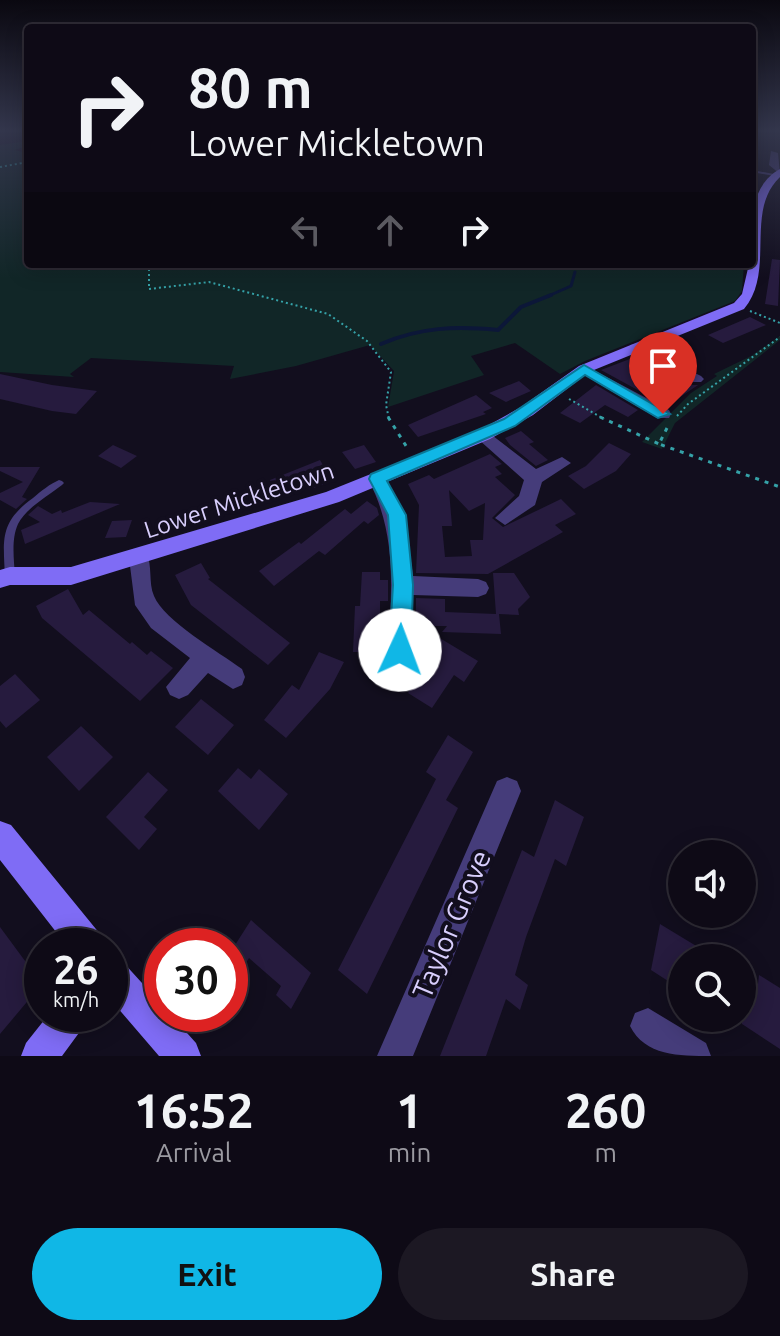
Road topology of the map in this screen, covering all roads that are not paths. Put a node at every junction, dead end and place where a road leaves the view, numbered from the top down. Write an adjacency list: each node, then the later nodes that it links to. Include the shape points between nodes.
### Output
1 (775, 179): 2 (street, Lower Mickletown)
2 (756, 224)
3 (752, 268): 4 (street, Lower Mickletown, via 749,295 739,306)
4 (635, 348): 5 (street, Lower Mickletown); 6 (street)
5 (584, 369): 7 (street); 8 (street, Lower Mickletown)
6 (696, 379)
7 (663, 414)
8 (484, 435): 10 (street); 11 (street, Lower Mickletown)
9 (562, 463): 10 (street)
10 (534, 478): 13 (street, via 528,500)
11 (377, 479): 14 (street, Lower Mickletown, via 283,515); 16 (street, via 397,515)
12 (59, 483): 15 (lane, via 14,518)
13 (505, 518)
14 (139, 558): 15 (street, Lower Mickletown, via 71,576); 19 (street, via 143,598 159,621)
15 (5, 577)
16 (403, 585): 17 (street); 18 (street)
17 (478, 588)
18 (400, 650)
19 (206, 658): 20 (street); 21 (street)
20 (233, 677)
21 (179, 687)
22 (507, 791): 31 (street, Taylor Grove)
23 (0, 836): 24 (street)
24 (74, 928)
25 (128, 993): 30 (street)
26 (648, 1026): 28 (street)
27 (58, 1032): 29 (street)
28 (688, 1054)
29 (39, 1056)
30 (183, 1056)
31 (395, 1056)

